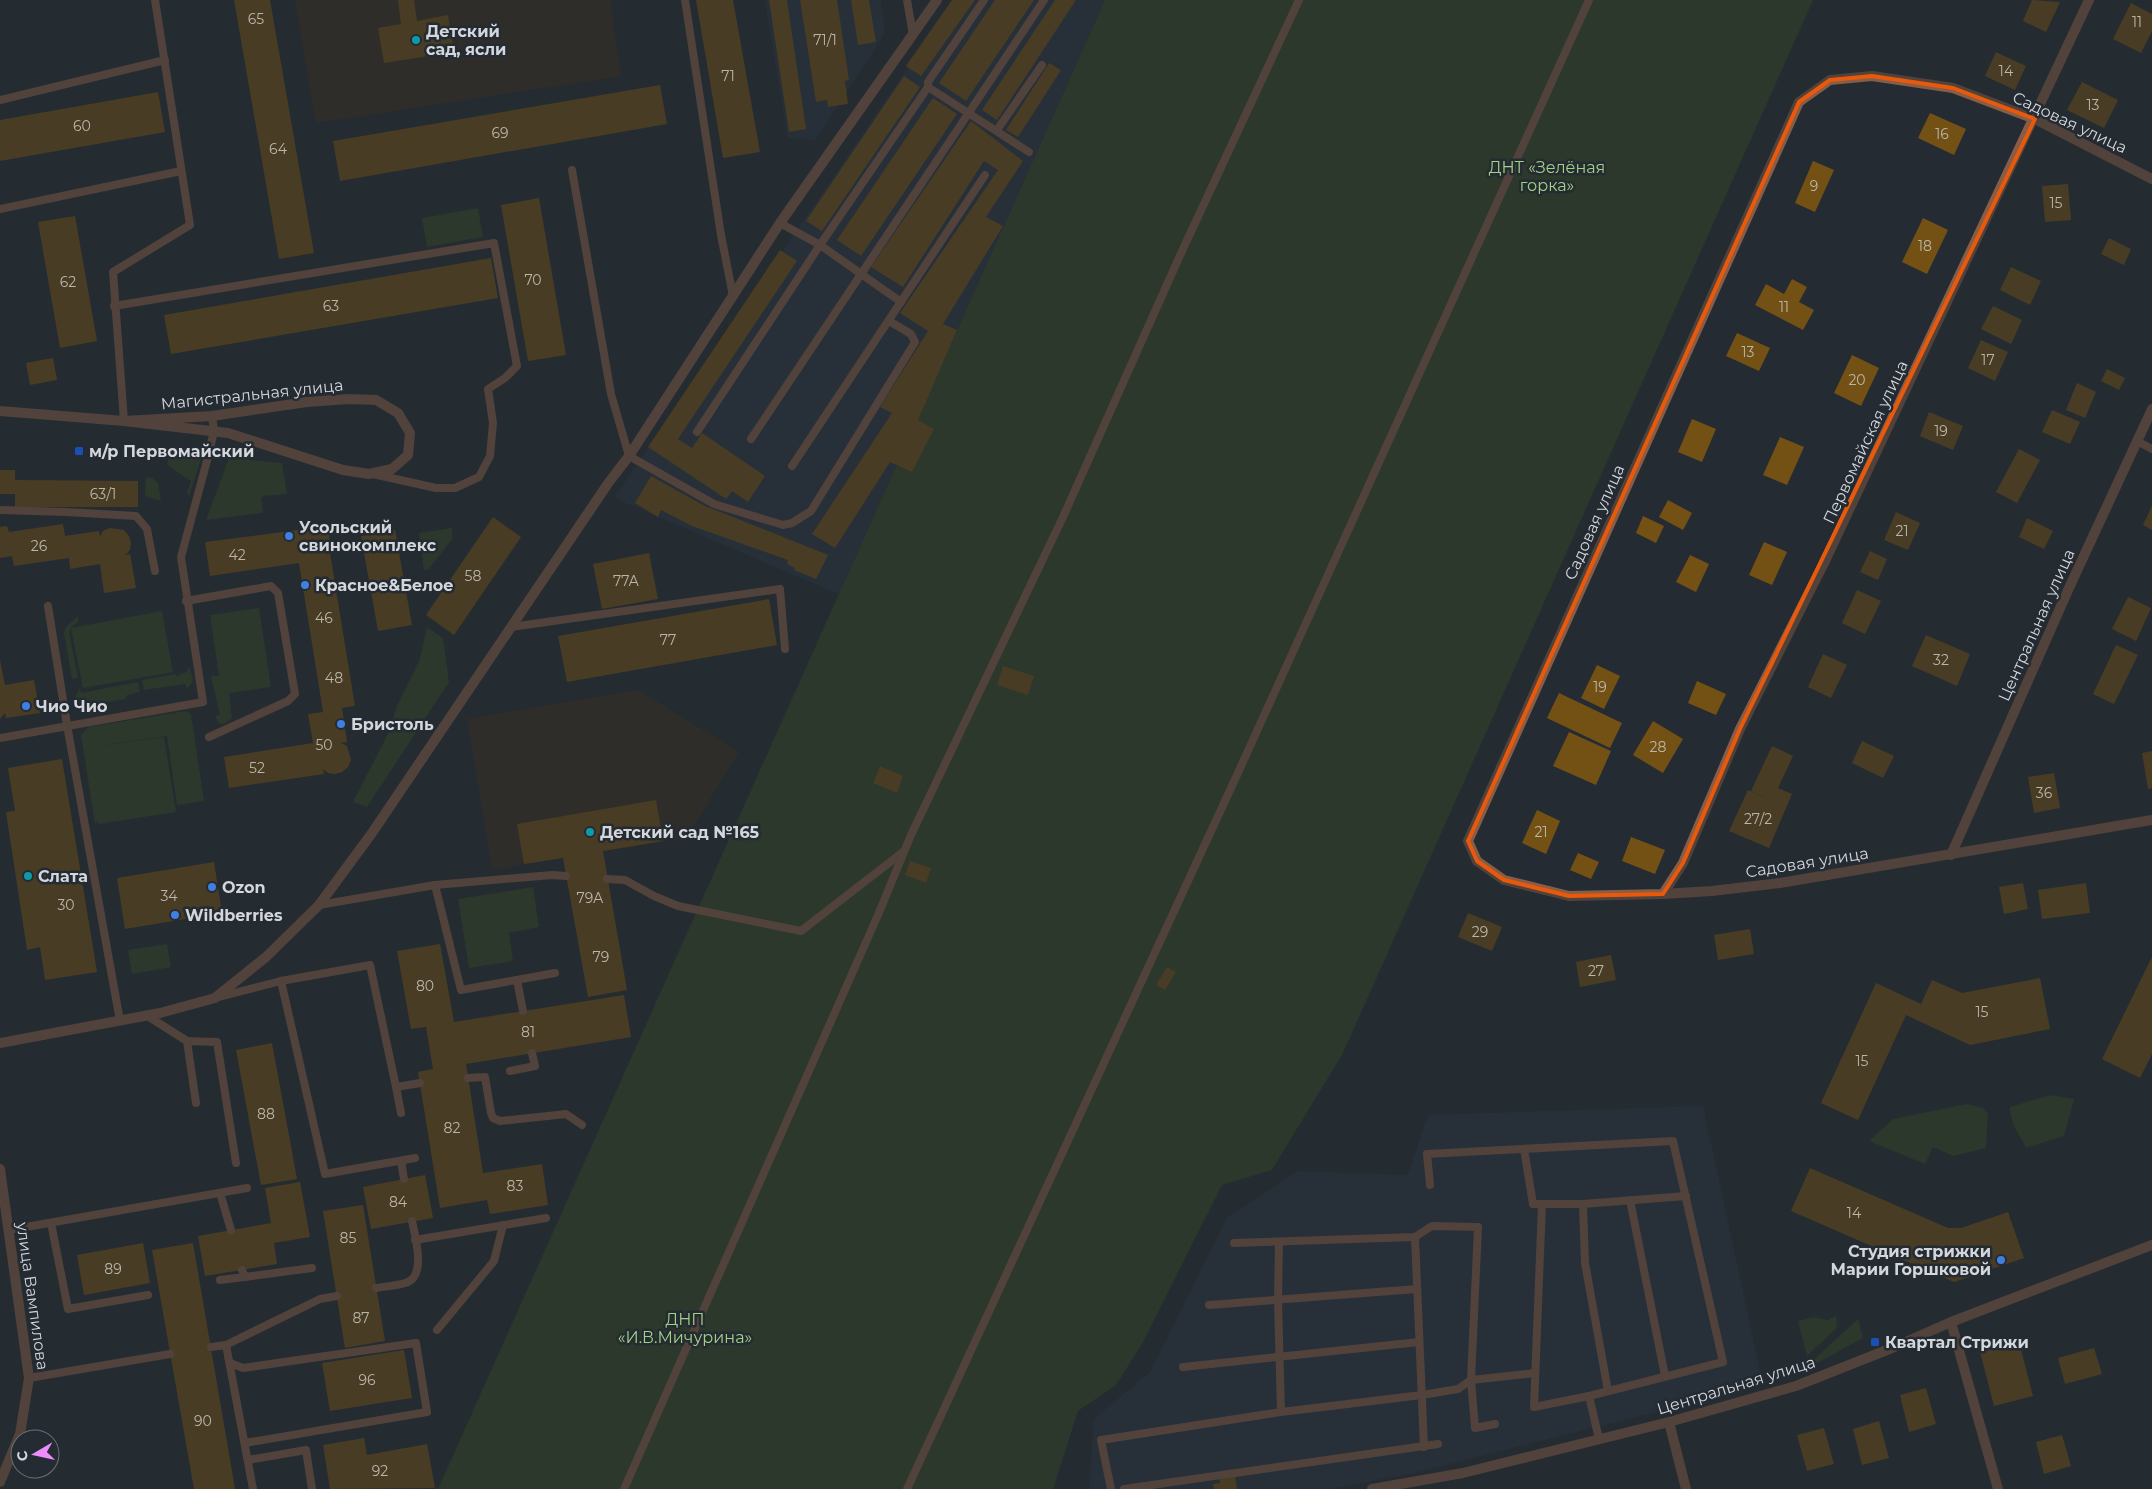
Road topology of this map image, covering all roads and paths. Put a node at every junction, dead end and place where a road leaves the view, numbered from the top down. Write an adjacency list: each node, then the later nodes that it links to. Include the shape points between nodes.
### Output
1 (154, 0): 11 (lane)
2 (685, 0): 27 (lane)
3 (907, 0): 10 (lane)
4 (937, 0): 10 (street)
5 (984, 0): 13 (lane, via 928,82)
6 (1044, 0): 15 (lane)
7 (1299, 0): 53 (lane, via 1063,518)
8 (1589, 0): 137 (lane, via 1237,775)
9 (2089, 0): 16 (street, Первомайская улица)
10 (913, 35): 24 (street)
11 (165, 60): 14 (lane); 20 (lane)
12 (1042, 65): 17 (lane)
13 (928, 87): 15 (lane); 25 (lane)
14 (0, 100)
15 (968, 112): 17 (lane); 26 (lane)
16 (2035, 119): 22 (street, Садовая улица); 58 (street, Первомайская улица, via 1825,562 1740,729 1683,863); 58 (street, Садовая улица, via 1954,88 1872,76 1830,80 1799,102 1468,840 1478,861 1504,880 1569,896)
17 (997, 130): 18 (lane)
18 (1029, 152)
19 (572, 170): 40 (lane, via 611,394)
20 (182, 171): 23 (lane); 29 (lane, via 190,225 113,272)
21 (985, 176): 28 (lane)
22 (2152, 179)
23 (0, 209)
24 (780, 222): 25 (lane); 27 (street)
25 (820, 245): 26 (lane); 36 (lane)
26 (861, 274): 28 (lane); 37 (lane)
27 (733, 296): 40 (street)
28 (901, 302): 30 (lane)
29 (114, 306): 34 (lane); 42 (lane, via 494,243 517,366 488,389 493,424 490,456 479,477 455,488 436,488)
30 (890, 321): 40 (lane, via 911,334 915,342 811,512 792,523 783,525 714,504); 41 (lane)
31 (2152, 409): 38 (street, Центральная улица)
32 (0, 411): 34 (street, Магистральная улица)
33 (212, 416): 34 (street, Магистральная улица); 35 (lane); 42 (street, Магистральная улица, via 308,402 376,400 398,413 410,434 408,455 392,469)
34 (124, 421): 35 (street, Магистральная улица)
35 (214, 431): 42 (street, Магистральная улица, via 343,470); 45 (lane, via 181,557)
36 (697, 432)
37 (751, 439)
38 (2137, 441): 39 (lane); 54 (street, Центральная улица)
39 (2152, 449)
40 (629, 456): 47 (street)
41 (792, 466)
42 (369, 474)
43 (0, 510): 44 (lane, via 136,516 147,529)
44 (155, 571)
45 (186, 601): 49 (lane, via 203,702); 50 (lane, via 271,586 278,593 294,694 288,701)
46 (48, 606): 49 (lane)
47 (511, 627): 48 (lane, via 780,589); 59 (street, via 372,833)
48 (785, 649)
49 (67, 725): 51 (lane); 66 (lane)
50 (209, 737)
51 (0, 738)
52 (2152, 820): 54 (street, Садовая улица)
53 (904, 851): 56 (lane, via 801,931 678,906 625,880); 136 (lane)
54 (1951, 855): 58 (street, Садовая улица, via 1780,883)
55 (566, 876): 57 (lane)
56 (607, 879)
57 (435, 884): 59 (lane); 61 (lane, via 461,990)
58 (1663, 894)
59 (319, 905): 63 (street, via 266,957)
60 (555, 973): 61 (lane)
61 (517, 980): 64 (lane)
62 (281, 981): 63 (lane); 73 (lane, via 370,965); 79 (lane, via 325,1174)
63 (215, 998): 65 (street)
64 (523, 1011)
65 (146, 1015): 66 (street); 67 (lane)
66 (120, 1021): 68 (street)
67 (187, 1041): 74 (lane); 80 (lane, via 217,1042)
68 (0, 1043)
69 (532, 1053): 70 (lane, via 535,1066)
70 (510, 1071)
71 (468, 1078): 76 (lane, via 485,1077 491,1113 500,1121 566,1114)
72 (420, 1083): 73 (lane)
73 (396, 1087): 75 (lane)
74 (196, 1103)
75 (401, 1113)
76 (582, 1124)
77 (1524, 1150): 83 (lane, via 1427,1154); 86 (lane, via 1673,1142); 88 (lane, via 1532,1204)
78 (415, 1158): 79 (lane)
79 (401, 1161): 82 (lane)
80 (236, 1163)
81 (0, 1169): 94 (street, улица Вампилова)
82 (404, 1179)
83 (1430, 1185)
84 (247, 1188): 85 (lane)
85 (220, 1193): 92 (lane); 95 (lane)
86 (1686, 1196): 87 (lane); 119 (lane, via 1723,1362)
87 (1630, 1200): 89 (lane); 119 (lane)
88 (1542, 1204): 89 (lane); 118 (lane)
89 (1583, 1204): 122 (lane, via 1585,1263)
90 (546, 1218): 93 (lane)
91 (412, 1221): 97 (lane)
92 (52, 1223): 94 (lane); 105 (lane, via 68,1310)
93 (504, 1225): 97 (lane); 110 (lane, via 494,1261)
94 (9, 1230): 120 (street, улица Вампилова)
95 (231, 1230)
96 (1415, 1237): 98 (lane); 104 (lane); 121 (lane, via 1432,1226 1478,1227)
97 (415, 1240): 103 (lane, via 416,1276 409,1282)
98 (1279, 1242): 99 (lane); 107 (lane)
99 (1234, 1243)
100 (2152, 1245): 109 (street, Центральная улица)
101 (312, 1268): 102 (lane, via 244,1273)
102 (220, 1280)
103 (376, 1288)
104 (1418, 1289): 107 (lane); 111 (lane)
105 (148, 1296)
106 (337, 1296): 112 (lane, via 320,1299)
107 (1278, 1300): 108 (lane); 115 (lane)
108 (1209, 1305)
109 (1951, 1322): 126 (street, Центральная улица, via 1796,1386); 142 (street)
110 (437, 1330)
111 (1420, 1342): 115 (lane); 123 (lane)
112 (226, 1345): 113 (lane); 116 (lane)
113 (211, 1347)
114 (170, 1354): 120 (lane)
115 (1280, 1358): 117 (lane); 125 (lane)
116 (230, 1363): 129 (lane); 129 (lane, via 243,1368 416,1343 427,1412)
117 (1183, 1367)
118 (1535, 1373): 121 (lane); 124 (lane, via 1534,1407)
119 (1665, 1376): 122 (lane)
120 (29, 1378): 133 (street, улица Вампилова, via 20,1434)
121 (1471, 1380): 123 (lane, via 1458,1389); 127 (lane, via 1475,1428)
122 (1608, 1391): 124 (lane)
123 (1422, 1395): 125 (lane); 131 (lane)
124 (1589, 1396): 128 (lane)
125 (1281, 1412): 138 (lane, via 1101,1440)
126 (1669, 1422): 128 (street, Центральная улица); 141 (street)
127 (1495, 1424)
128 (1599, 1439): 140 (street, Центральная улица, via 1463,1472)
129 (245, 1443): 132 (lane)
130 (1438, 1444): 131 (lane)
131 (1424, 1447): 139 (lane)
132 (248, 1460): 134 (lane); 135 (lane, via 306,1450)
133 (0, 1482)
134 (253, 1489)
135 (312, 1489)
136 (624, 1489)
137 (907, 1489)
138 (1111, 1489)
139 (1124, 1489)
140 (1372, 1489)
141 (1686, 1489)
142 (1998, 1489)

